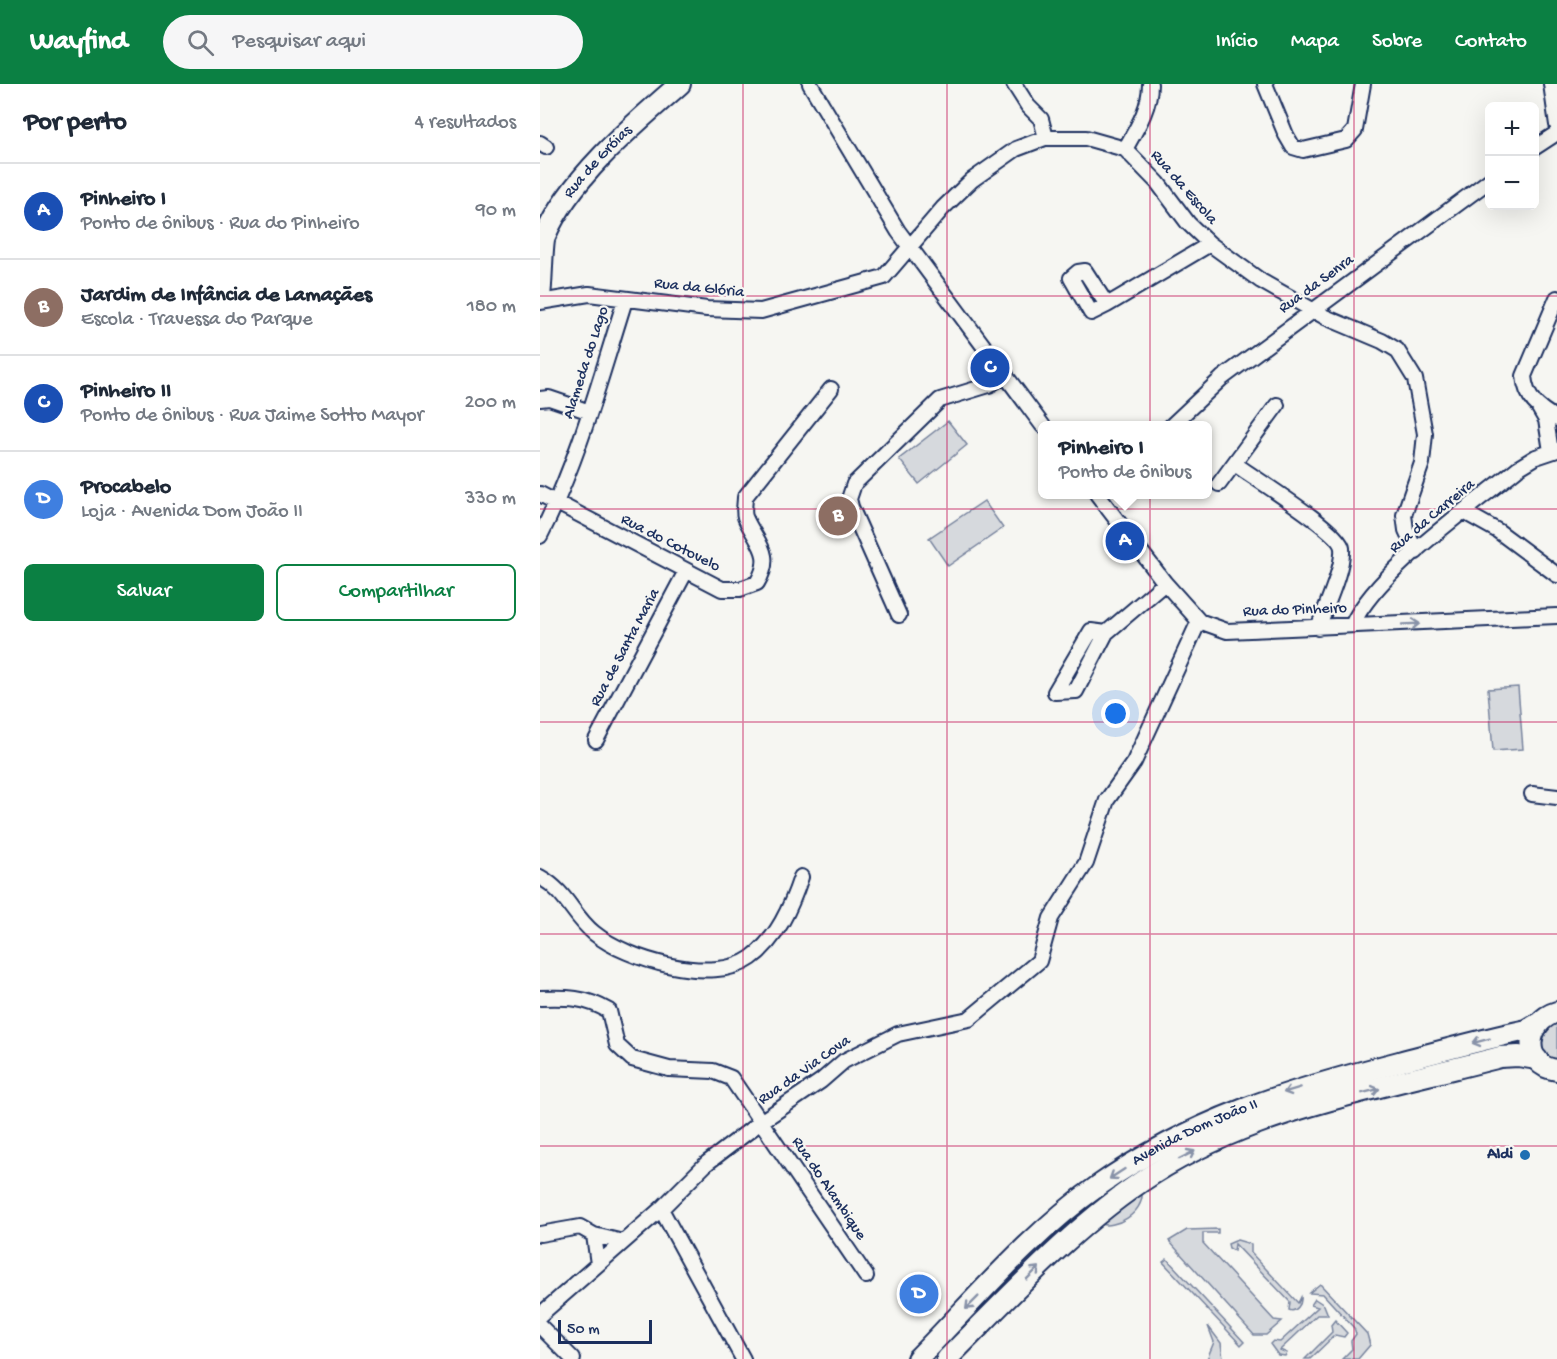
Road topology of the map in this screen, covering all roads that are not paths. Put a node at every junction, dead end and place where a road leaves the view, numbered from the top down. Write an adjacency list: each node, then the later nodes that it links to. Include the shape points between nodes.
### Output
1 (680, 84): 14 (main road, Rua de Gróias, via 597,163)
2 (810, 84): 16 (street)
3 (1014, 84): 10 (street, via 1041,119)
4 (1150, 84): 12 (street, via 1150,98)
5 (1264, 84): 6 (street, via 1293,147 1304,150 1346,140 1355,130)
6 (1363, 84)
7 (1551, 84): 8 (street)
8 (1557, 125)
9 (1557, 133): 11 (street)
10 (1046, 138): 12 (street, Rua da Escola, via 1086,138); 16 (street, Rua da Escola, via 1016,149 972,180)
11 (1539, 145)
12 (1125, 149): 15 (street, Rua da Escola, via 1158,183 1188,224)
13 (1485, 184): 22 (street, Rua da Senra)
14 (542, 237): 17 (main road, Rua de Gróias)
15 (1210, 244): 21 (street); 22 (street, Rua da Escola, via 1261,281)
16 (910, 247): 19 (street, Rua da Glória, via 884,277 761,311); 23 (street)
17 (540, 296)
18 (1557, 298): 27 (street, Rua da Carreira, via 1524,376 1528,394)
19 (625, 300): 20 (street, Rua da Glória, via 589,294); 28 (street, Alameda do Lago)
20 (540, 302)
21 (1107, 305)
22 (1312, 309): 31 (street, Rua da Senra, via 1222,378); 40 (street, Rua da Escola, via 1397,350 1415,379 1425,434 1422,463 1404,515)
23 (1006, 375): 30 (street); 44 (street, via 989,385 940,400 850,492 851,507)
24 (831, 389): 41 (street, Rua do Cotovelo, via 745,497 744,515 759,540 765,560 765,570 757,583 740,589 722,589)
25 (540, 399): 28 (street, via 549,398)
26 (1277, 405): 33 (street)
27 (1539, 408): 29 (street); 32 (street, Rua da Carreira)
28 (590, 412): 37 (street, Alameda do Lago)
29 (1557, 419)
30 (1039, 421)
31 (1176, 421)
32 (1554, 451): 38 (street, Rua da Carreira, via 1518,468)
33 (1235, 464): 34 (street); 48 (street, via 1335,534 1342,547)
34 (1220, 484)
35 (540, 495): 37 (street, Rua do Cotovelo)
36 (1104, 499): 43 (street, Rua do Pinheiro)
37 (556, 504): 39 (street, Alameda do Lago); 41 (street, Rua do Cotovelo)
38 (1464, 512): 40 (street, Rua da Carreira); 42 (street, via 1498,531)
39 (540, 536)
40 (1416, 552): 47 (street, Rua da Carreira, via 1382,583)
41 (686, 571): 50 (street, Rua de Santa Maria)
42 (1557, 575)
43 (1165, 583): 46 (street, Rua do Pinheiro); 49 (street)
44 (899, 615)
45 (1557, 616): 47 (street, Rua do Pinheiro, one-way to 45)
46 (1199, 621): 48 (street, Rua do Pinheiro, via 1227,631); 59 (street, Rua da Via Cova, via 1134,762 1107,800 1086,863 1051,918 1039,961 969,1019 898,1034 862,1051)
47 (1352, 625): 48 (street, Rua do Pinheiro)
48 (1318, 628)
49 (1106, 633): 49 (street, via 1091,631 1055,692 1076,691)
50 (596, 740)
51 (1532, 794): 52 (street)
52 (1557, 797)
53 (540, 877): 54 (street, via 562,892 585,925 605,941 658,962 705,969 740,964 764,945 787,914)
54 (801, 877)
55 (540, 998): 59 (street, Rua do Alambique, via 575,996 594,1002 609,1011 617,1045 632,1059 669,1069 713,1071 731,1078)
56 (1557, 1012): 57 (main road, Avenida Dom João II)
57 (1537, 1024): 58 (main road, Avenida Dom João II, via 1531,1037 1532,1051); 70 (main road, Avenida Dom João II, one-way to 70, via 1527,1030 1282,1094 1159,1146 1098,1186 1036,1239)
58 (1550, 1069): 71 (main road, Avenida Dom João II, one-way to 58, via 1053,1252 1152,1175 1224,1137 1296,1110 1500,1057 1518,1056)
59 (762, 1121): 60 (street, Rua da Via Cova, via 707,1163); 65 (street, Rua do Alambique)
60 (661, 1209): 63 (street, Rua da Via Cova); 69 (street)
61 (540, 1234): 62 (street, via 580,1227)
62 (594, 1235): 63 (street); 64 (street)
63 (623, 1242): 64 (street, Rua da Via Cova)
64 (598, 1264): 66 (street, Rua da Via Cova)
65 (866, 1276)
66 (540, 1315)
67 (540, 1326): 68 (street)
68 (573, 1359)
69 (743, 1359)
70 (917, 1359)
71 (947, 1359)

